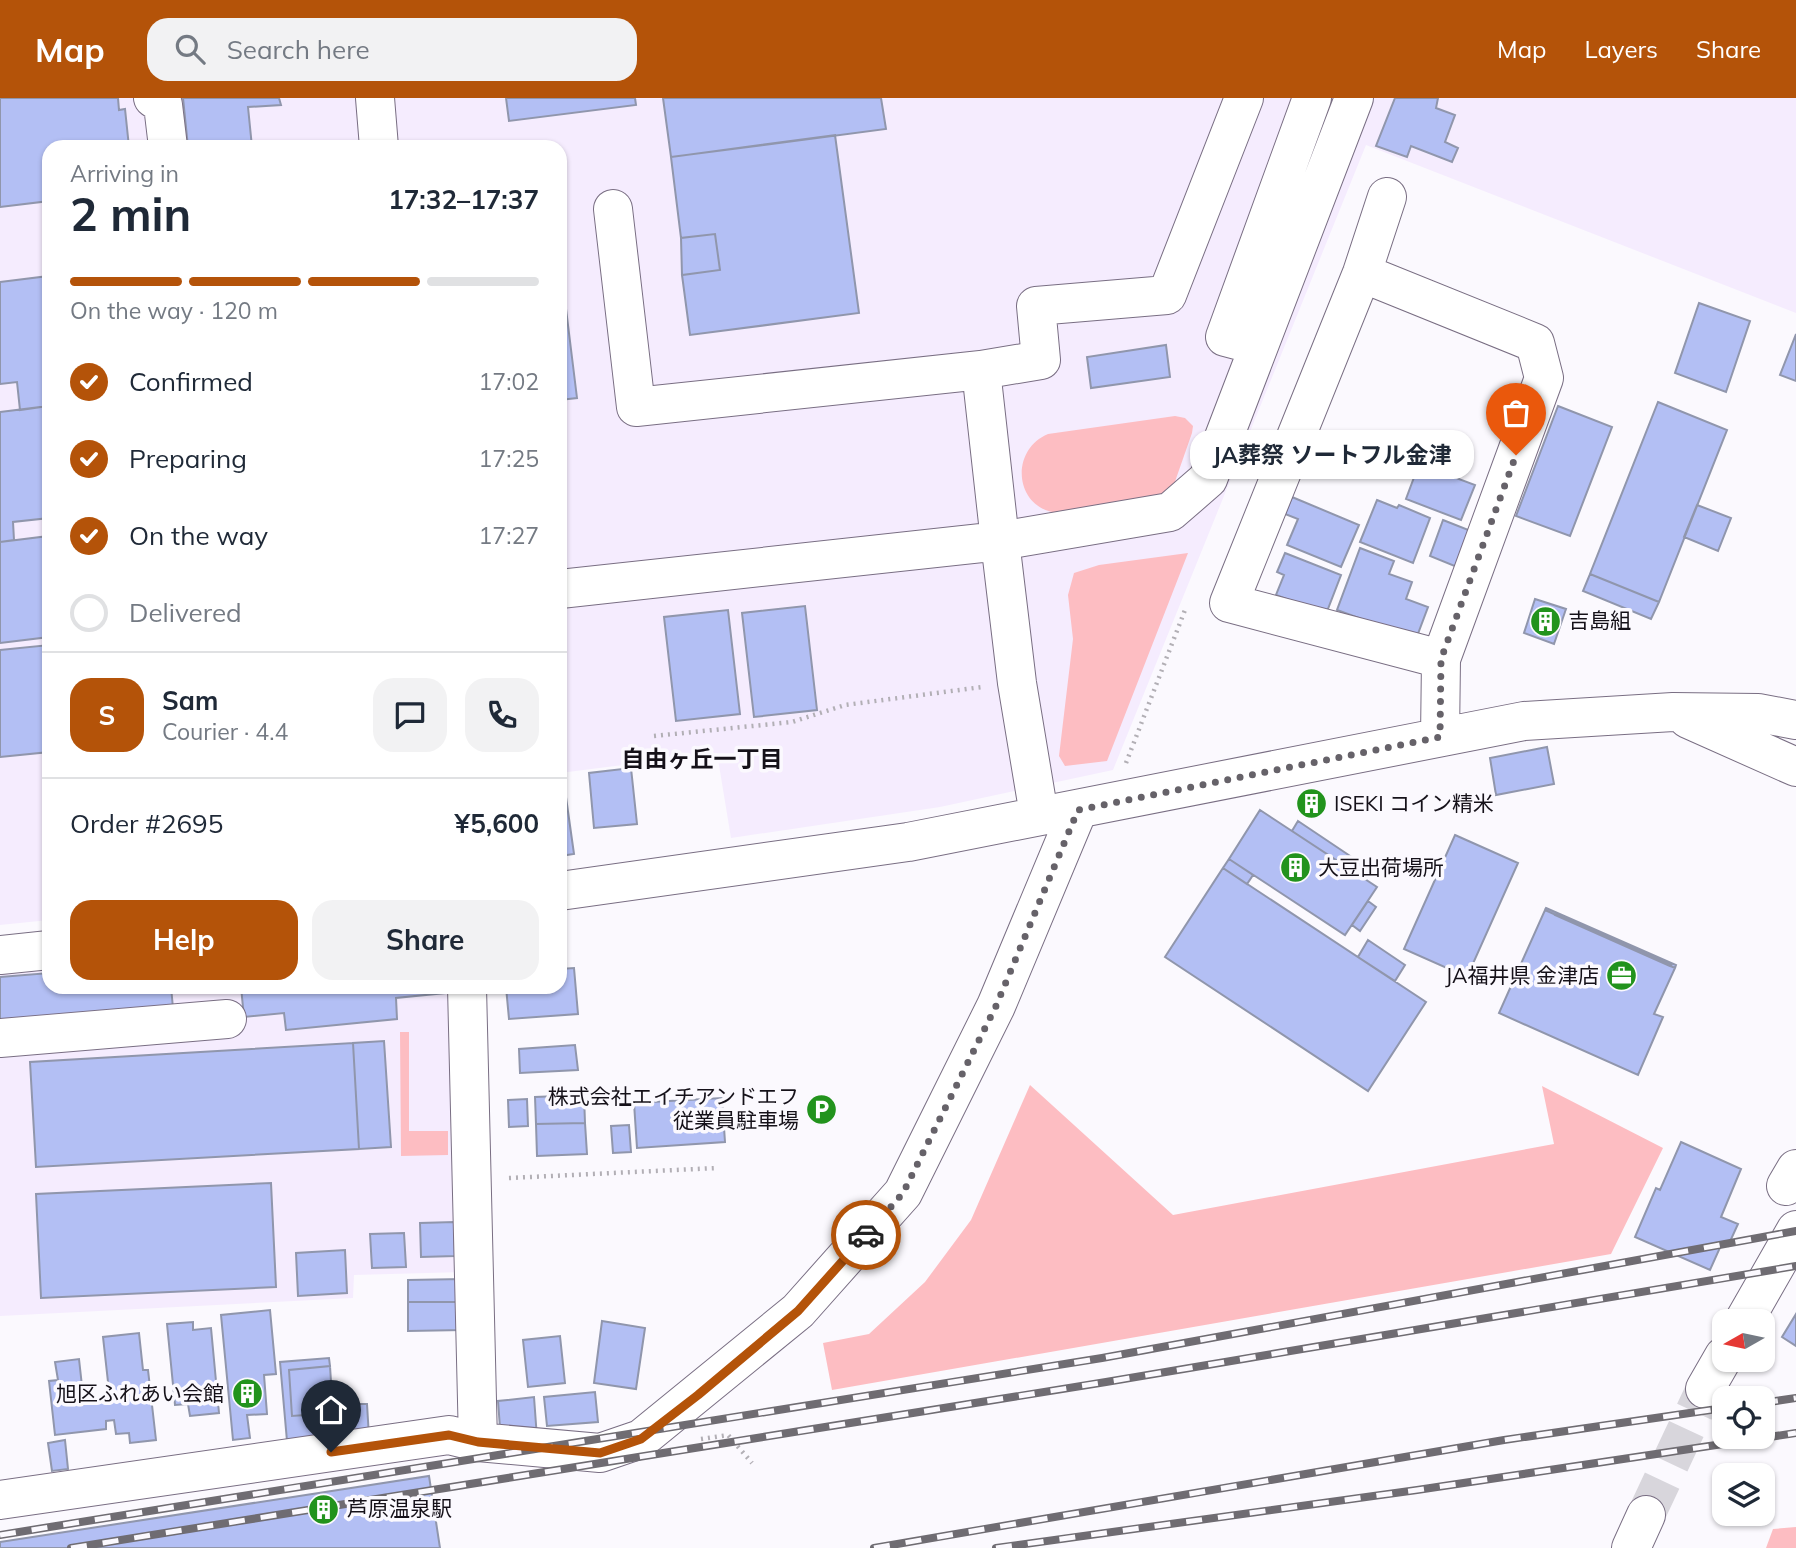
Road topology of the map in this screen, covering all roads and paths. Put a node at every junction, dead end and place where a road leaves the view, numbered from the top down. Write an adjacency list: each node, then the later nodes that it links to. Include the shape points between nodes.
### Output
1 (375, 98): 7 (street)
2 (1244, 98): 12 (street, via 1167,295 1037,306 1041,360)
3 (1312, 98): 11 (street, via 1225,337)
4 (1354, 98): 11 (street)
5 (160, 100): 6 (street)
6 (167, 140)
7 (378, 140)
8 (1387, 197): 10 (street)
9 (613, 209): 12 (street, via 636,407)
10 (1362, 273): 16 (street, via 1535,343 1544,378); 16 (street, via 1229,603)
11 (1259, 346): 13 (street, via 1208,479 1170,512)
12 (981, 370): 13 (street)
13 (1000, 541): 14 (street); 17 (street)
14 (567, 588)
15 (1185, 610): 23 (path)
16 (1441, 659): 21 (street)
17 (1017, 683): 20 (path, via 845,705 792,722); 24 (street)
18 (1673, 712): 19 (street, via 1758,713); 21 (street, via 1524,721); 22 (street)
19 (1796, 720)
20 (654, 736)
21 (1440, 737): 23 (street)
22 (1796, 767)
23 (1094, 806): 24 (street); 37 (street, via 903,1193 798,1311 641,1439 600,1453)
24 (1039, 815): 25 (street, via 908,842)
25 (567, 890)
26 (42, 951): 27 (street)
27 (0, 955)
28 (467, 994): 32 (street)
29 (228, 1019): 30 (street)
30 (0, 1038)
31 (717, 1168): 32 (path)
32 (473, 1180): 37 (street)
33 (1796, 1230): 34 (street)
34 (1751, 1309)
35 (1715, 1372): 36 (street)
36 (1705, 1389)
37 (478, 1442): 38 (street, via 449,1435)
38 (0, 1500)

